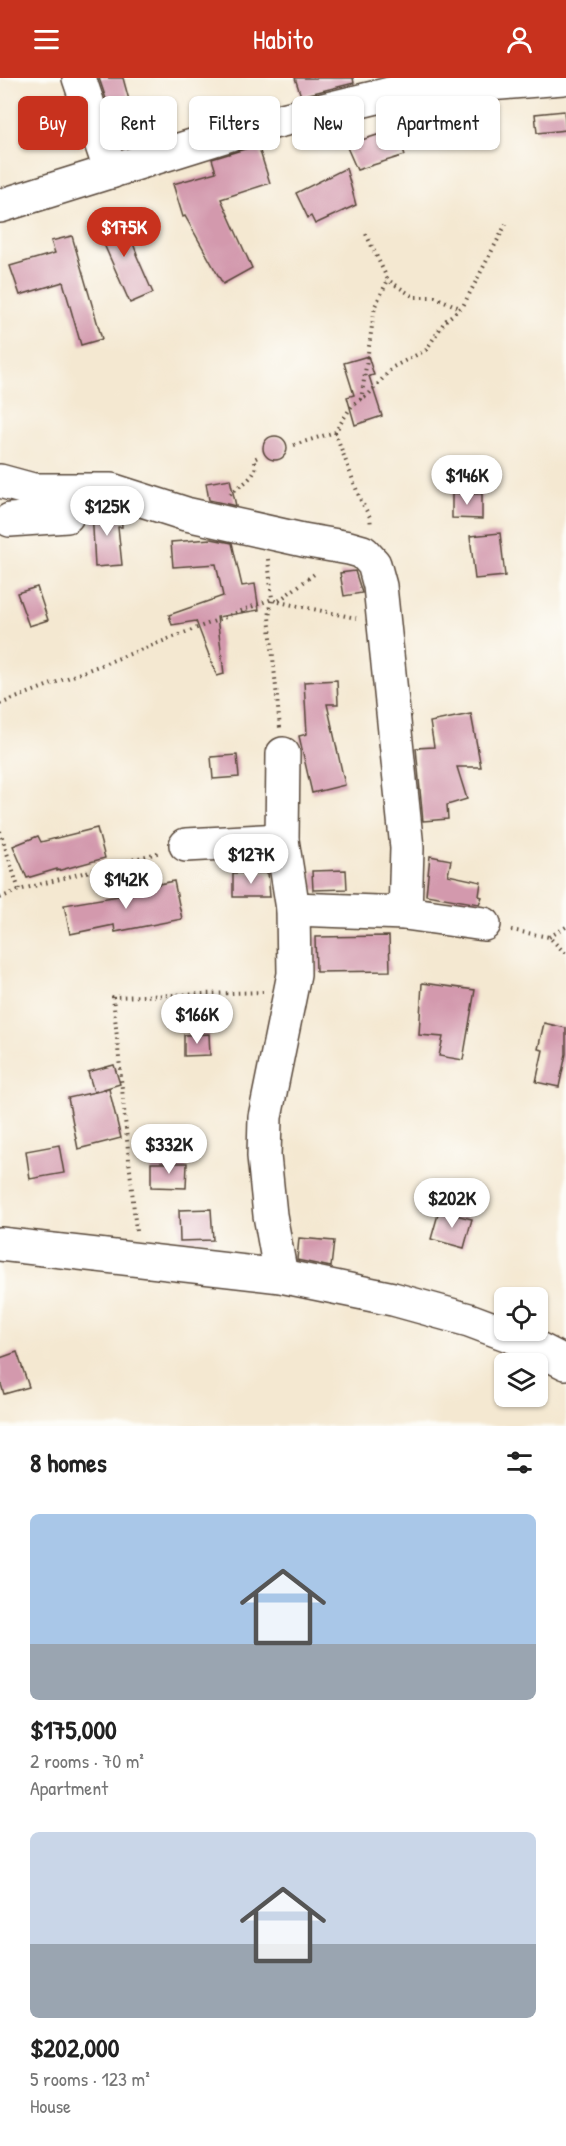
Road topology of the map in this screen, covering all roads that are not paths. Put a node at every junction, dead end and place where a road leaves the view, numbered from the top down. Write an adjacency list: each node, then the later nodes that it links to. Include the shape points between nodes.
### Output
1 (79, 78): 3 (street)
2 (563, 78): 3 (street, via 402,91 253,127)
3 (111, 172): 4 (street)
4 (0, 206)
5 (5, 483): 7 (street); 12 (street, via 33,490 111,490 186,514 361,556 380,586 407,848)
6 (67, 516): 7 (street)
7 (5, 526)
8 (283, 754): 9 (street)
9 (282, 840): 10 (street); 11 (street)
10 (186, 845)
11 (293, 909): 12 (street); 15 (street, via 294,974 265,1117 264,1156)
12 (405, 913): 13 (street)
13 (484, 924)
14 (0, 1244): 15 (street)
15 (280, 1276): 16 (street, via 393,1299 469,1320)
16 (566, 1363)

